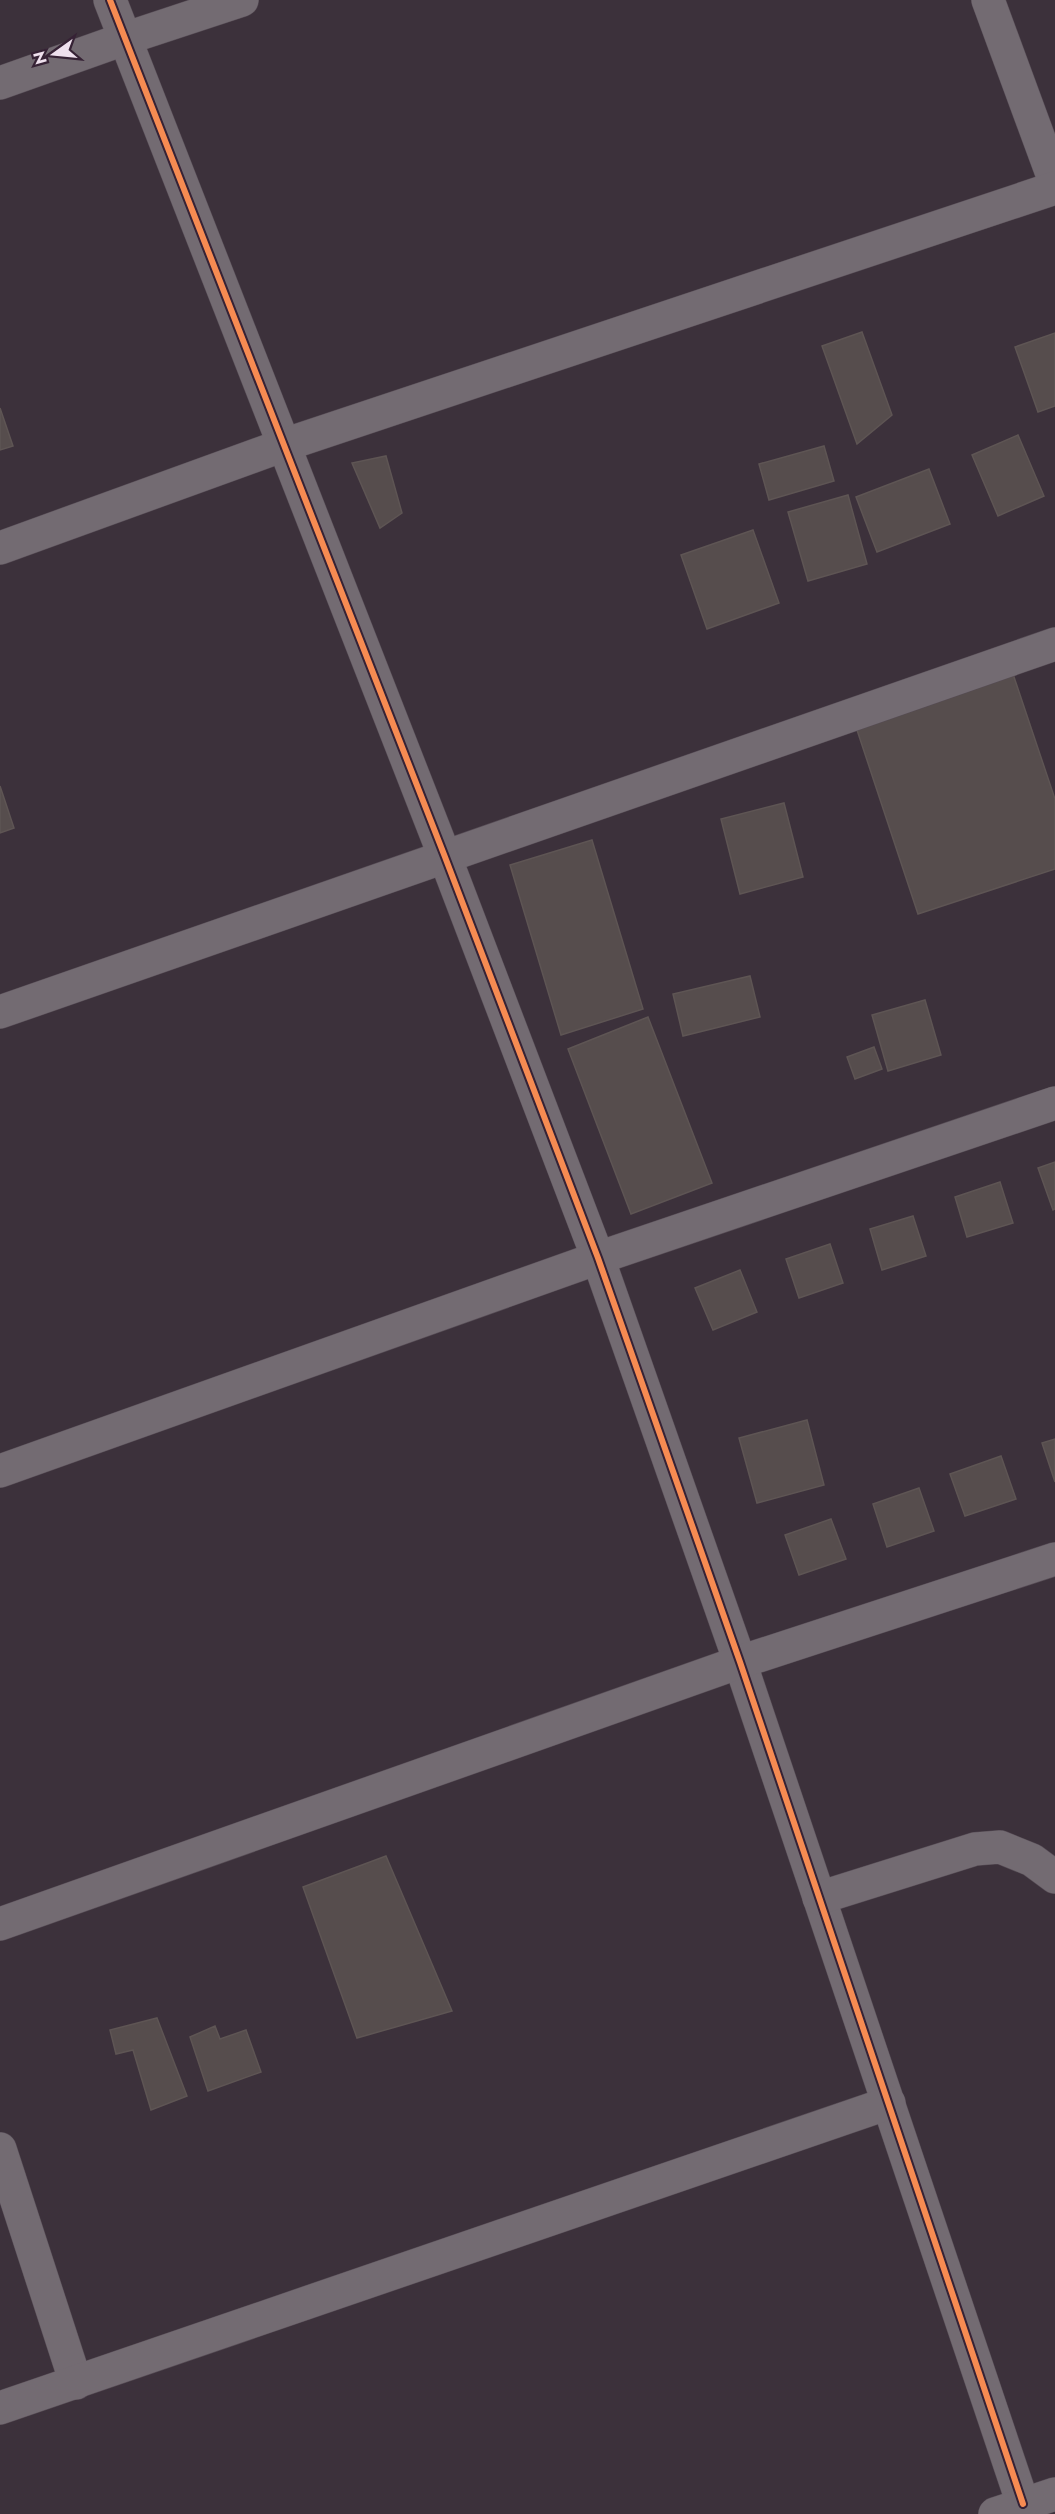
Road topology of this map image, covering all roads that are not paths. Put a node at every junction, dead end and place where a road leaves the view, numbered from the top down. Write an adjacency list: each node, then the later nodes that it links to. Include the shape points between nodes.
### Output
1 (110, 0): 4 (street)
2 (242, 0): 4 (street)
3 (988, 0): 6 (street)
4 (124, 39): 5 (street); 8 (street)
5 (0, 83)
6 (1055, 182)
7 (1055, 188): 8 (street)
8 (284, 445): 9 (street); 11 (street)
9 (0, 548)
10 (1055, 644): 11 (street)
11 (445, 857): 12 (street); 14 (street)
12 (0, 1012)
13 (1055, 1103): 14 (street)
14 (598, 1258): 15 (street); 17 (street)
15 (0, 1471)
16 (1055, 1559): 17 (street)
17 (740, 1662): 19 (street); 20 (street)
18 (1055, 1878): 19 (street, via 1032,1860 1000,1847 975,1849)
19 (819, 1898): 21 (street)
20 (0, 1924)
21 (889, 2103): 23 (street); 26 (street)
22 (0, 2149): 23 (street)
23 (76, 2383): 24 (street)
24 (0, 2409)
25 (1055, 2493): 26 (street)
26 (1009, 2509)

